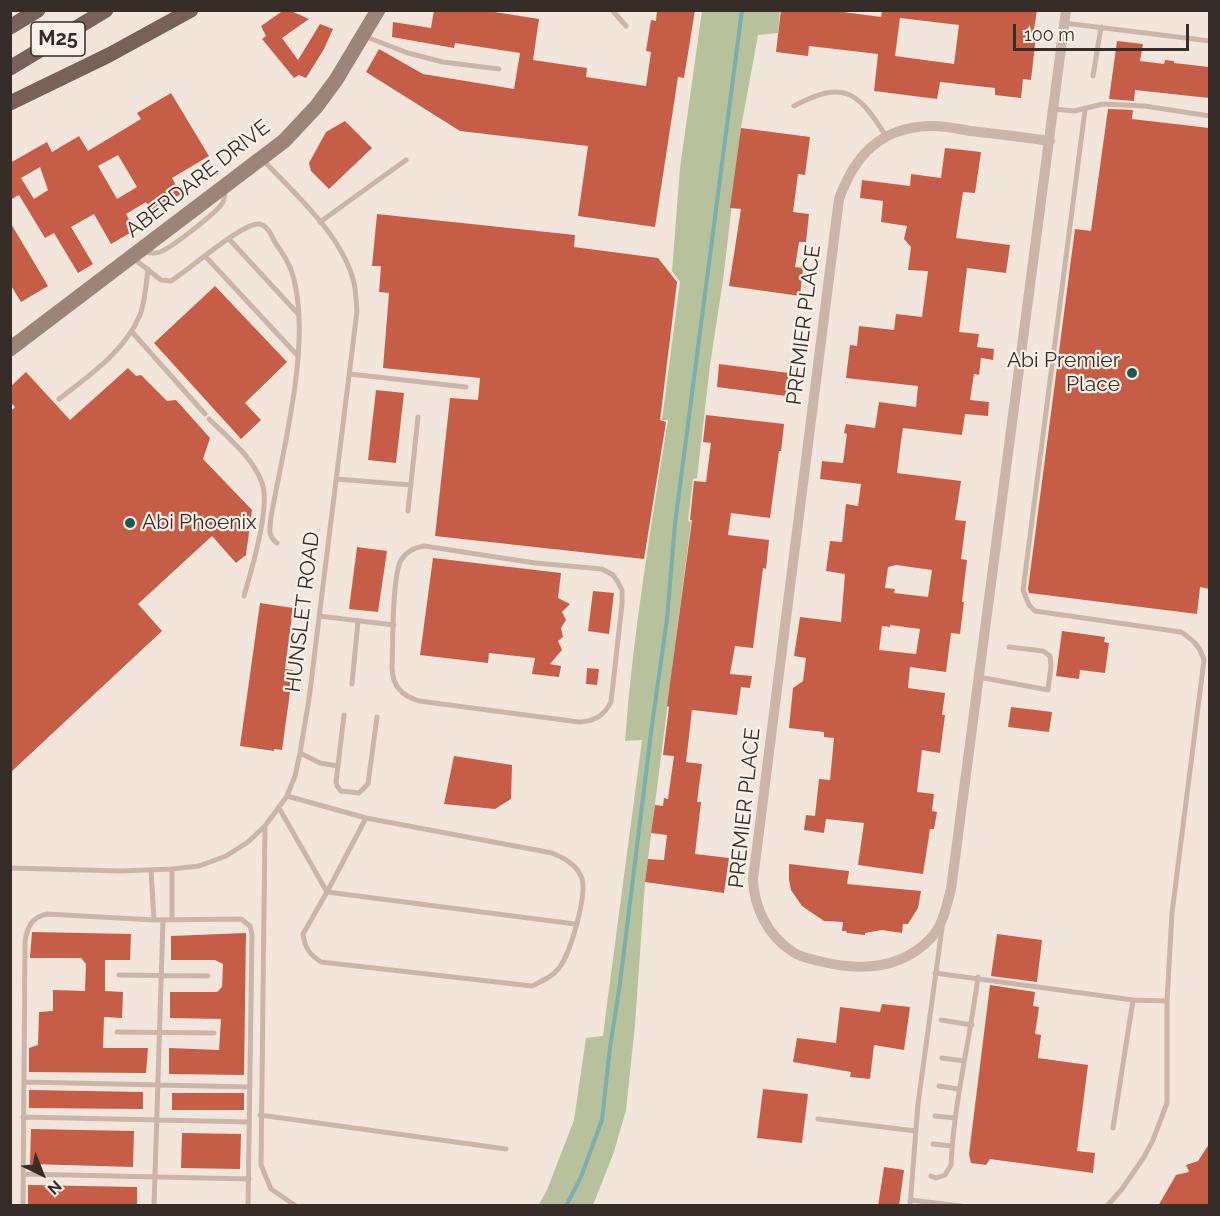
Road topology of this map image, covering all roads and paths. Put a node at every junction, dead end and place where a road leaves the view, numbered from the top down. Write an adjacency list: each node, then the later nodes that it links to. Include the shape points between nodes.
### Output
1 (38, 10): 9 (main road, M25)
2 (106, 10): 13 (main road, M25)
3 (191, 10): 16 (main road)
4 (378, 10): 11 (street, ABERDARE DRIVE)
5 (612, 10): 8 (lane)
6 (1066, 10): 7 (street, PREMIER PLACE)
7 (1064, 23): 10 (lane); 18 (street, PREMIER PLACE)
8 (626, 26)
9 (10, 27)
10 (1101, 27): 12 (lane); 15 (lane)
11 (362, 36): 14 (lane, via 443,62); 23 (street, ABERDARE DRIVE, via 316,108)
12 (1209, 41)
13 (10, 68)
14 (499, 69)
15 (1093, 76)
16 (10, 103)
17 (794, 106): 21 (lane, via 815,95 845,92 856,97)
18 (1054, 109): 19 (lane); 22 (street, PREMIER PLACE)
19 (1085, 110): 20 (lane, via 1103,104); 74 (lane, via 1023,590 1035,611 1181,632 1195,641 1201,651 1204,660 1172,914)
20 (1209, 116)
21 (886, 135): 22 (street, PREMIER PLACE, via 932,126); 63 (street, PREMIER PLACE, via 863,154 847,177 839,199 753,895 769,929 794,953 853,968 888,965 910,955 931,939)
22 (1050, 141): 47 (street, PREMIER PLACE)
23 (262, 159): 25 (lane, HUNSLET ROAD); 27 (street, ABERDARE DRIVE)
24 (406, 160): 25 (lane)
25 (321, 222): 34 (lane, HUNSLET ROAD, via 345,259 354,283 356,328)
26 (229, 239): 28 (lane); 30 (lane); 30 (lane, via 251,225 264,225 292,273)
27 (136, 254): 29 (lane); 32 (street, ABERDARE DRIVE)
28 (205, 256): 29 (lane, via 171,281 161,280); 33 (lane)
29 (148, 269): 31 (lane, via 141,313)
30 (299, 315): 33 (lane)
31 (132, 332): 36 (lane, via 90,375); 42 (lane, via 257,471 264,490 257,546)
32 (10, 349)
33 (298, 356): 41 (lane, via 269,531)
34 (350, 374): 35 (lane); 38 (lane, HUNSLET ROAD)
35 (466, 387)
36 (59, 399)
37 (418, 417): 39 (lane)
38 (336, 479): 39 (lane); 43 (lane, HUNSLET ROAD)
39 (411, 485): 40 (lane)
40 (408, 511)
41 (277, 543)
42 (244, 596)
43 (319, 616): 44 (lane); 53 (lane, HUNSLET ROAD)
44 (358, 621): 45 (lane); 48 (lane)
45 (394, 625): 45 (lane, via 393,678 407,697 588,722 606,712 611,702 621,590 613,575 602,569 424,546 414,548 397,570)
46 (1009, 647): 49 (lane, via 1043,651 1050,656)
47 (980, 678): 49 (lane); 63 (street, PREMIER PLACE)
48 (352, 684)
49 (1048, 690): 50 (lane)
50 (1046, 699)
51 (344, 715): 54 (lane)
52 (377, 717): 54 (lane, via 368,783 363,790 341,791 336,782)
53 (300, 753): 54 (lane); 55 (lane, HUNSLET ROAD)
54 (338, 766)
55 (286, 796): 56 (lane, HUNSLET ROAD); 57 (lane)
56 (279, 808): 58 (lane, HUNSLET ROAD); 62 (lane)
57 (366, 818): 62 (lane); 67 (lane, via 567,859 582,879 583,894)
58 (265, 826): 60 (lane, HUNSLET ROAD, via 226,856 199,866); 87 (lane)
59 (10, 868): 61 (lane, HUNSLET ROAD)
60 (172, 869): 61 (lane, HUNSLET ROAD); 66 (lane)
61 (151, 870): 64 (lane)
62 (327, 892): 67 (lane); 67 (lane, via 303,934 305,947 321,962 532,986 559,968)
63 (944, 917): 68 (lane)
64 (154, 920): 65 (lane); 82 (lane, via 47,914 28,927)
65 (163, 920): 66 (lane); 70 (lane)
66 (172, 920): 85 (lane, via 241,919 250,926)
67 (575, 924)
68 (936, 973): 72 (lane); 95 (lane)
69 (119, 975): 70 (lane)
70 (161, 975): 71 (lane); 78 (lane)
71 (208, 976)
72 (978, 977): 73 (lane); 76 (lane)
73 (1133, 1000): 74 (lane); 94 (lane)
74 (1167, 1001): 109 (lane, via 1167,1103 1144,1157)
75 (941, 1020): 76 (lane)
76 (972, 1025): 81 (lane)
77 (117, 1032): 78 (lane)
78 (159, 1033): 79 (lane); 83 (lane)
79 (214, 1034)
80 (942, 1058): 81 (lane)
81 (963, 1061): 86 (lane)
82 (24, 1082): 83 (lane); 89 (lane)
83 (158, 1086): 85 (lane); 92 (lane)
84 (939, 1086): 86 (lane)
85 (250, 1087): 93 (lane)
86 (958, 1089): 90 (lane)
87 (261, 1115): 98 (lane); 107 (lane, via 261,1164 271,1189)
88 (934, 1116): 90 (lane)
89 (23, 1118): 92 (lane); 99 (lane)
90 (955, 1118): 97 (lane)
91 (818, 1119): 95 (lane)
92 (157, 1120): 93 (lane); 100 (lane)
93 (249, 1122): 102 (lane)
94 (1113, 1128)
95 (916, 1131): 103 (lane)
96 (933, 1144): 97 (lane)
97 (952, 1146): 101 (lane, via 949,1170 940,1177)
98 (506, 1149)
99 (23, 1174): 100 (lane); 104 (lane)
100 (155, 1176): 102 (lane); 105 (lane)
101 (931, 1176)
102 (249, 1179): 106 (lane)
103 (910, 1203): 108 (lane)
104 (22, 1206)
105 (154, 1206)
106 (248, 1206)
107 (296, 1206)
108 (961, 1206)
109 (1107, 1206)

